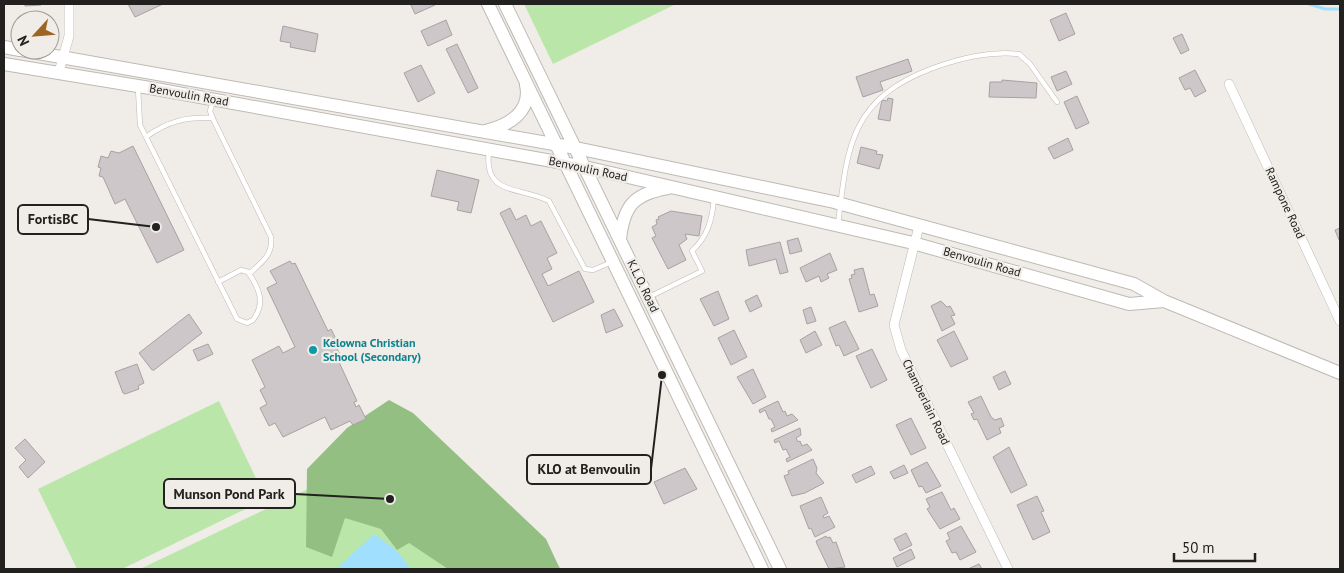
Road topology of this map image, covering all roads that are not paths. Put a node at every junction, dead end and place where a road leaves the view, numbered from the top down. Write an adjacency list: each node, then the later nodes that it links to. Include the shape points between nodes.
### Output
1 (69, 4): 5 (street, via 69,36)
2 (488, 4): 8 (main road, K.L.O. Road)
3 (505, 4): 17 (main road, K.L.O. Road)
4 (60, 56): 5 (main road, Benvoulin Road)
5 (63, 56): 7 (street); 14 (main road, Benvoulin Road)
6 (4, 64): 7 (main road, Benvoulin Road)
7 (59, 72): 10 (main road, Benvoulin Road)
8 (524, 77): 14 (main road, via 526,98 516,117 498,128); 16 (main road, K.L.O. Road)
9 (1229, 84): 33 (street, Rampone Road)
10 (138, 87): 11 (main road, Benvoulin Road); 15 (lane, via 140,125)
11 (213, 100): 13 (lane, via 210,111); 18 (main road, Benvoulin Road)
12 (1056, 102): 23 (lane, via 1030,64 1019,54 968,57 902,81 883,93 859,124 850,146)
13 (213, 118): 15 (lane, via 178,119); 29 (lane, via 271,236 272,248)
14 (480, 132): 16 (main road, Benvoulin Road)
15 (146, 137): 30 (lane)
16 (558, 147): 17 (main road, Benvoulin Road); 19 (main road, K.L.O. Road)
17 (576, 148): 20 (main road, K.L.O. Road); 23 (main road, Benvoulin Road)
18 (489, 150): 19 (main road, Benvoulin Road); 28 (lane, via 488,169 501,186 549,200 585,269 594,270)
19 (567, 164): 20 (main road, Benvoulin Road); 28 (main road, K.L.O. Road)
20 (585, 167): 21 (main road, Benvoulin Road); 26 (main road, K.L.O. Road)
21 (673, 188): 22 (main road, Benvoulin Road); 26 (main road, via 654,190 632,202 622,222)
22 (714, 197): 24 (main road, Benvoulin Road); 31 (lane, via 709,228 692,251 702,271)
23 (841, 204): 24 (lane); 25 (main road, Benvoulin Road)
24 (838, 226): 27 (main road, Benvoulin Road)
25 (919, 226): 27 (street, Chamberlain Road); 32 (main road, Benvoulin Road, via 1134,284)
26 (620, 239): 31 (main road, K.L.O. Road)
27 (913, 243): 32 (main road, Benvoulin Road, via 1129,304); 37 (street, Chamberlain Road, via 894,325 901,350)
28 (614, 262): 35 (main road, K.L.O. Road)
29 (249, 274): 30 (lane, via 241,270); 30 (lane, via 261,301 258,314 247,323 237,319)
30 (218, 282)
31 (648, 297): 36 (main road, K.L.O. Road)
32 (1164, 301): 34 (main road, Benvoulin Road)
33 (1340, 321)
34 (1340, 373)
35 (762, 569)
36 (780, 569)
37 (1008, 569)

